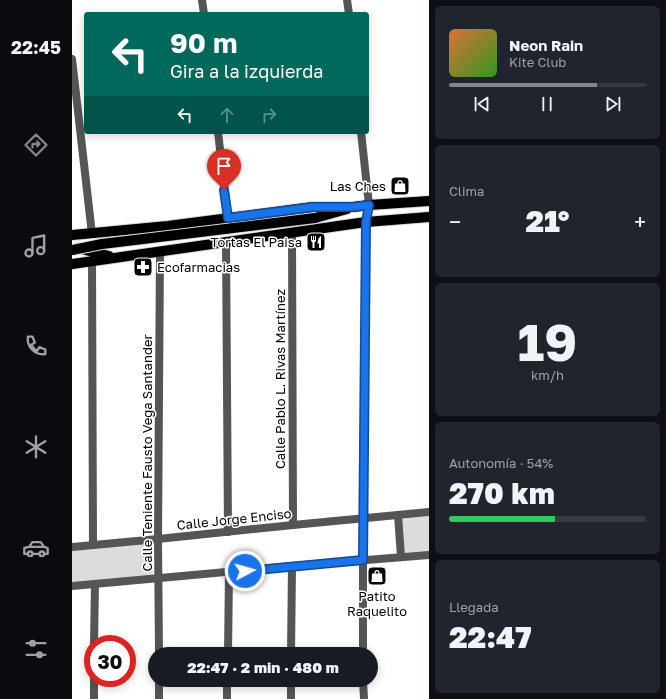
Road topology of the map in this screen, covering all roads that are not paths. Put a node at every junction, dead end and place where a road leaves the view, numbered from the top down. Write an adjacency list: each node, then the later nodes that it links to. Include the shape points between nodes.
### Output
1 (202, 0): 3 (street)
2 (347, 0): 4 (street)
3 (204, 12)
4 (349, 12)
5 (72, 59): 15 (street)
6 (218, 134): 12 (street)
7 (362, 134): 9 (street)
8 (429, 201): 9 (main road)
9 (369, 205): 10 (main road); 13 (street)
10 (353, 207): 12 (main road, via 313,207); 18 (main road, bridge, via 315,218)
11 (429, 217): 13 (main road)
12 (228, 218): 15 (main road)
13 (366, 222): 14 (main road); 25 (street)
14 (292, 233): 17 (main road); 26 (street, Calle Pablo L. Rivas Martínez)
15 (92, 234): 16 (main road)
16 (72, 235)
17 (226, 242): 19 (main road); 27 (street)
18 (72, 248): 20 (main road)
19 (160, 251): 20 (main road); 28 (street, Calle Teniente Fausto Vega Santander)
20 (115, 257): 21 (main road)
21 (92, 260): 22 (main road); 29 (street)
22 (72, 264)
23 (429, 512): 24 (street, Calle Jorge Enciso)
24 (398, 515): 25 (street, Calle Jorge Enciso); 32 (street)
25 (363, 518): 26 (street, Calle Jorge Enciso); 33 (street)
26 (293, 525): 27 (street, Calle Jorge Enciso)
27 (228, 532): 28 (street, Calle Jorge Enciso)
28 (158, 540): 29 (street, Calle Jorge Enciso); 36 (street, Calle Teniente Fausto Vega Santander)
29 (93, 545): 30 (street, Calle Jorge Enciso)
30 (72, 547)
31 (429, 555): 32 (street)
32 (400, 557): 33 (street)
33 (363, 560): 34 (street); 43 (street)
34 (292, 566): 35 (street); 42 (street)
35 (229, 572): 36 (street); 41 (street)
36 (159, 579): 37 (street); 40 (street, Calle Teniente Fausto Vega Santander)
37 (95, 584): 38 (street); 39 (street)
38 (72, 586)
39 (94, 635)
40 (159, 647)
41 (228, 647)
42 (292, 647)
43 (363, 647)
44 (94, 687): 49 (street)
45 (159, 687): 50 (street)
46 (227, 687): 51 (street)
47 (291, 687): 52 (street)
48 (364, 687): 53 (street)
49 (94, 699)
50 (159, 699)
51 (227, 699)
52 (291, 699)
53 (364, 699)

